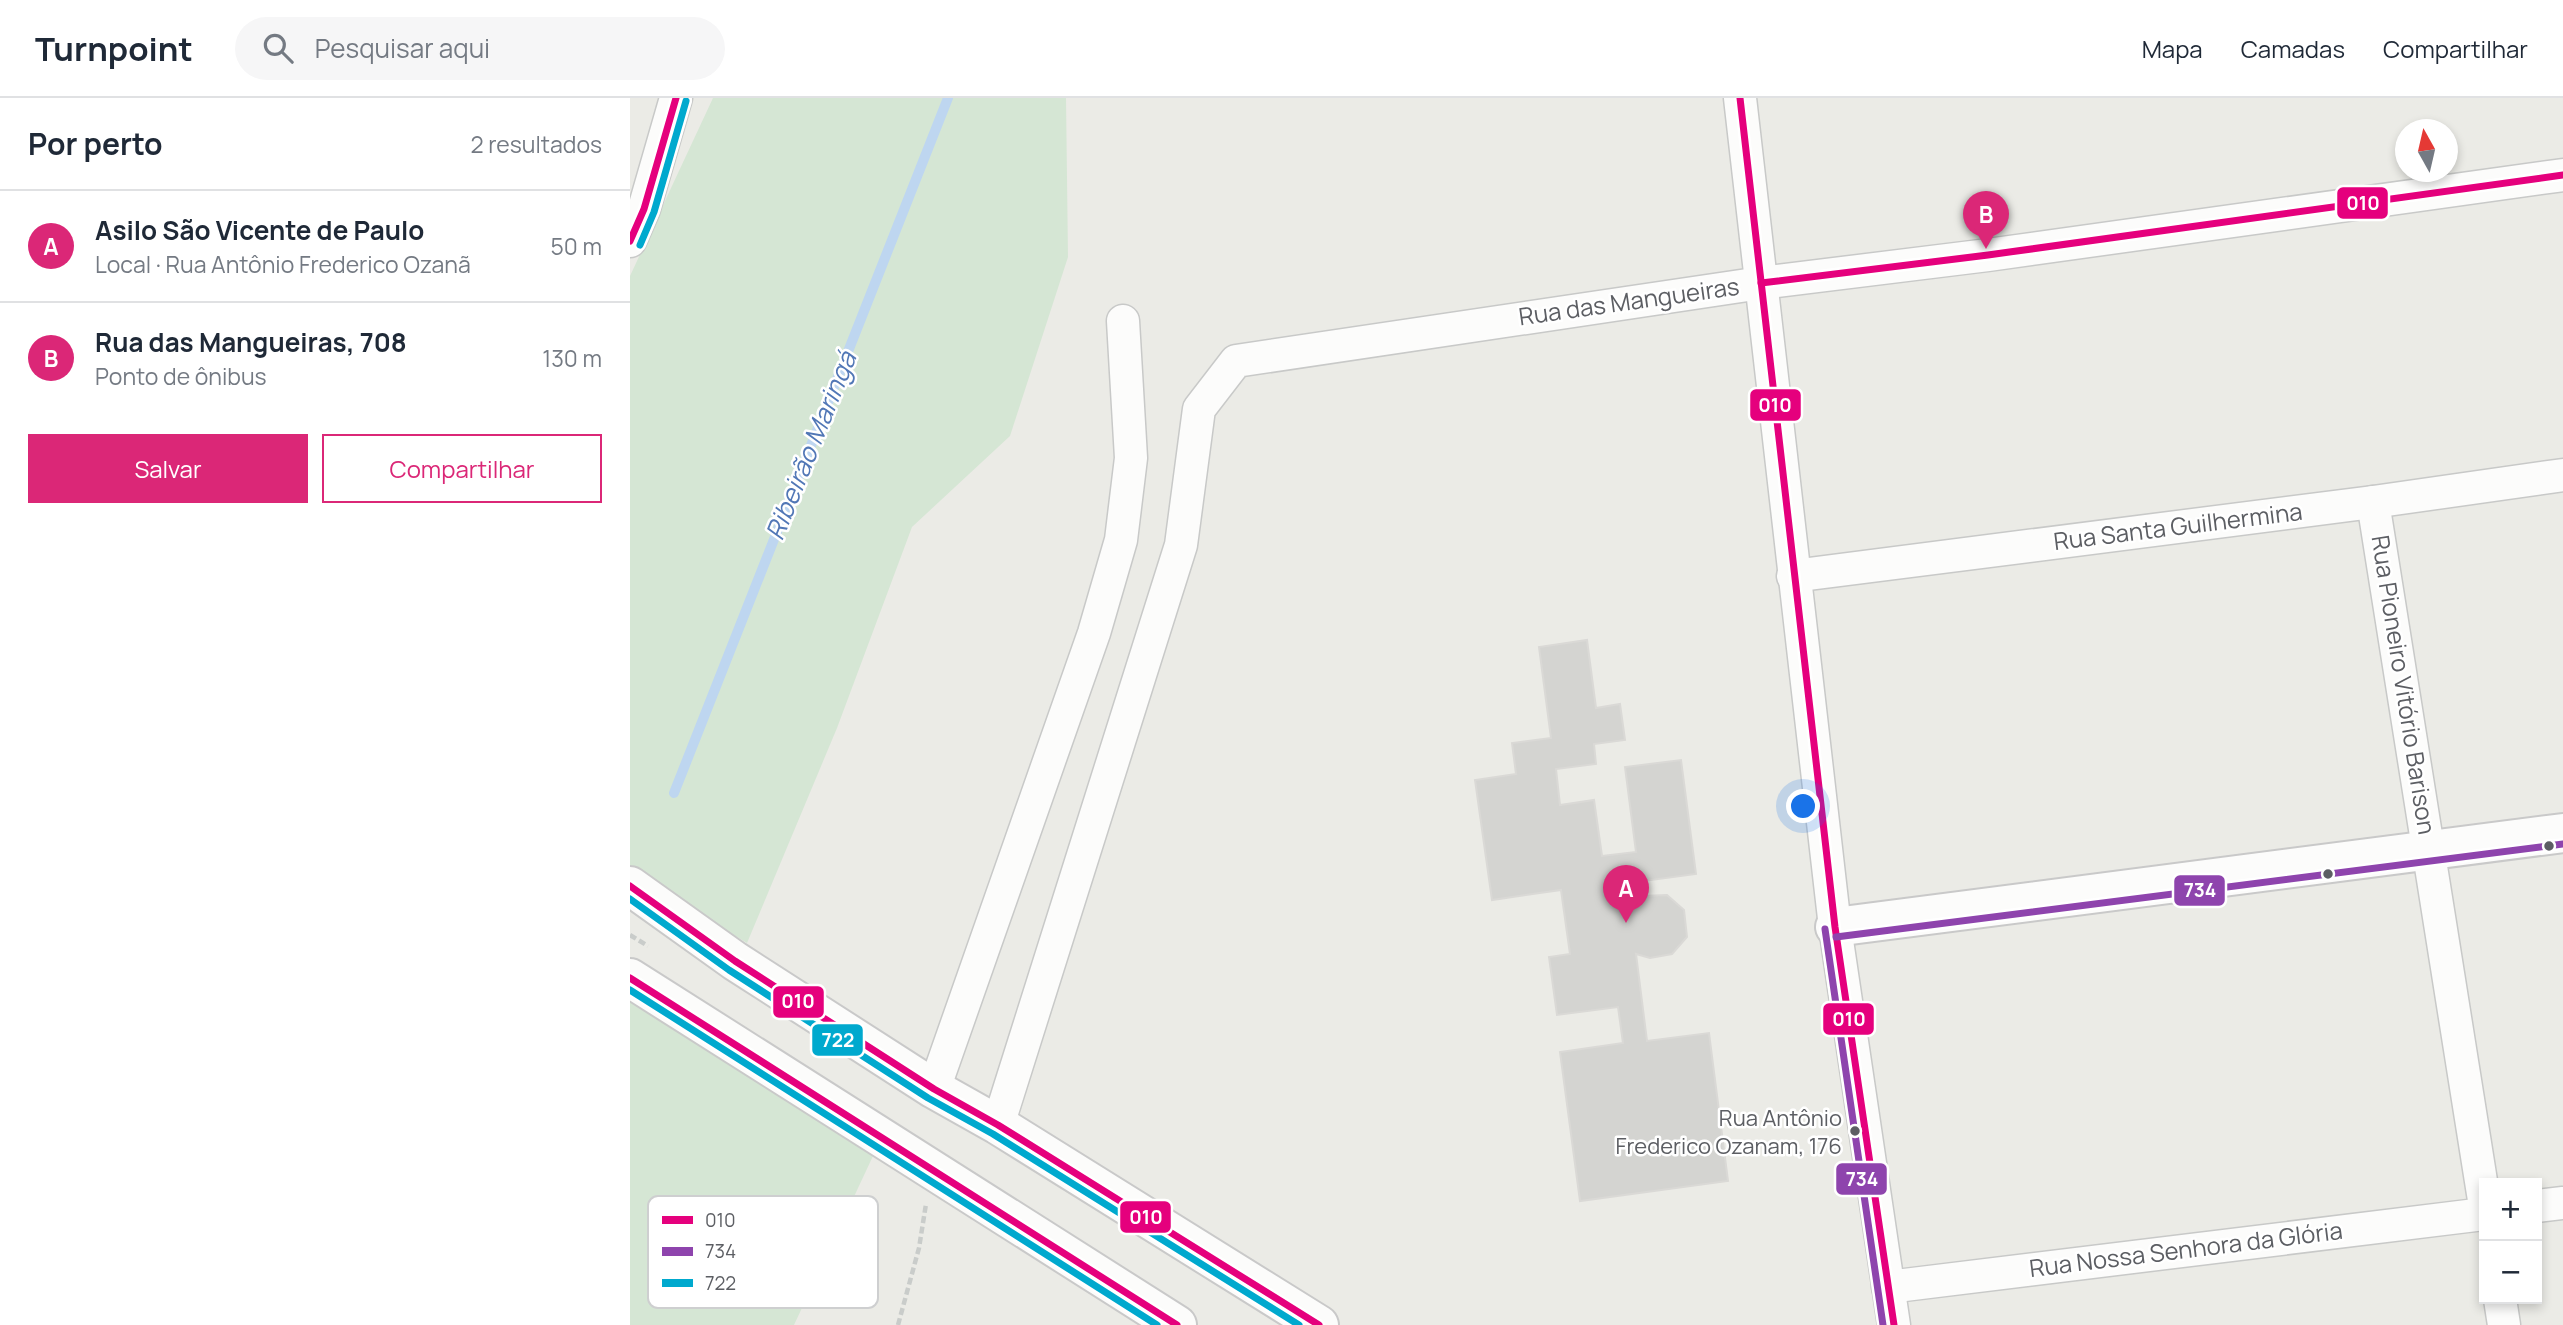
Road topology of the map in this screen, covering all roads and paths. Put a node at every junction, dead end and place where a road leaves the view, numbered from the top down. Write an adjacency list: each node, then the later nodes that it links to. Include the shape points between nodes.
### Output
1 (676, 98): 4 (street, via 644,209)
2 (1740, 98): 5 (street)
3 (2563, 175): 5 (street, Rua das Mangueiras)
4 (630, 241)
5 (1761, 283): 9 (street); 16 (street, Rua das Mangueiras, via 1236,361 1199,409 1181,545)
6 (1123, 321): 15 (street, via 1131,458 1121,540 1094,633)
7 (2563, 475): 8 (street, Rua Santa Guilhermina)
8 (2373, 502): 9 (street, Rua Santa Guilhermina); 11 (street, Rua Pioneiro Vitório Barison)
9 (1793, 576): 13 (street)
10 (2563, 833): 11 (main road)
11 (2429, 849): 13 (main road); 17 (street, Rua Pioneiro Vitório Barison)
12 (630, 886): 15 (main road, via 735,961)
13 (1835, 927): 21 (street)
14 (630, 978): 23 (main road)
15 (934, 1089): 16 (main road)
16 (998, 1125): 24 (main road)
17 (2481, 1178)
18 (2563, 1203): 19 (street)
19 (2542, 1205)
20 (2479, 1215): 21 (street, Rua Nossa Senhora da Glória)
21 (1888, 1287): 25 (street)
22 (2501, 1304): 26 (street)
23 (1177, 1325)
24 (1319, 1325)
25 (1894, 1325)
26 (2504, 1325)

